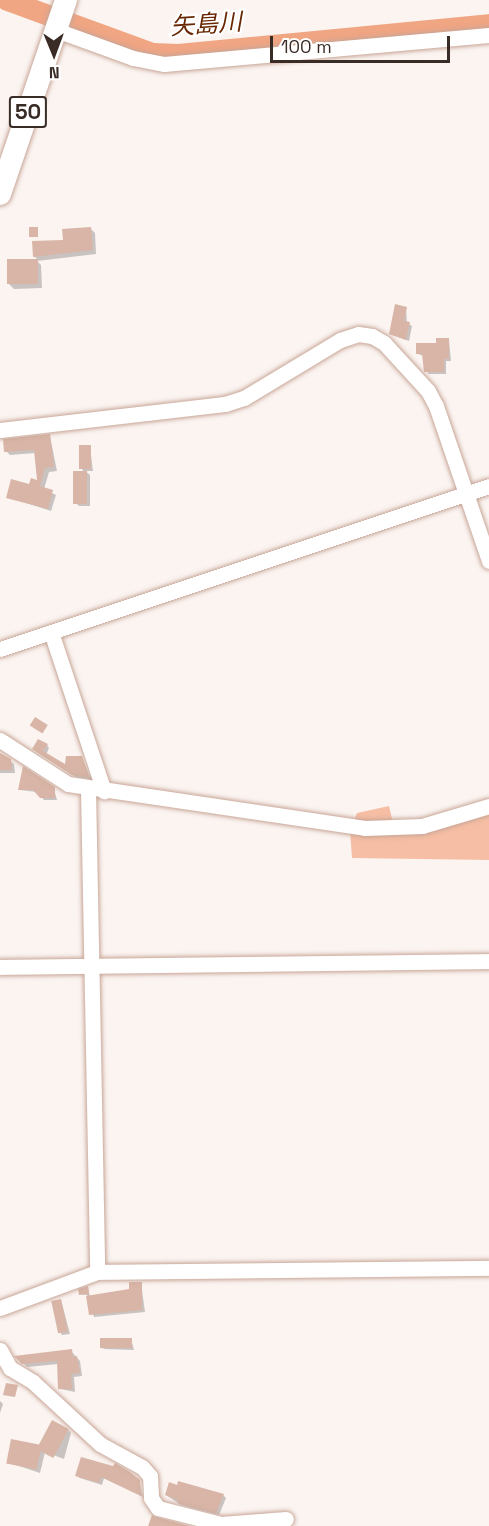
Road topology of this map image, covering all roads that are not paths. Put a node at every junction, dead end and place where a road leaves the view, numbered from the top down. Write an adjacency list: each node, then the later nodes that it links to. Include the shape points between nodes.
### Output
1 (61, 14): 2 (street, via 133,58 164,64); 3 (main road, 50)
2 (489, 35)
3 (0, 194)
4 (0, 430): 6 (street, via 225,404 244,398 340,340 358,334 384,343 428,391)
5 (489, 486): 6 (street)
6 (466, 494): 7 (street); 8 (street)
7 (489, 561)
8 (51, 632): 9 (street); 12 (street)
9 (0, 649)
10 (0, 740): 11 (street, via 68,784)
11 (87, 789): 12 (street); 16 (street)
12 (104, 791): 13 (street, via 365,828 422,826)
13 (489, 806)
14 (489, 961): 16 (street)
15 (0, 967): 16 (street)
16 (89, 967): 18 (street)
17 (489, 1268): 18 (street)
18 (97, 1272): 19 (street)
19 (0, 1308)
20 (0, 1350): 21 (street, via 10,1368 33,1382 100,1444 150,1476 151,1498 158,1508 221,1524)
21 (286, 1519)

